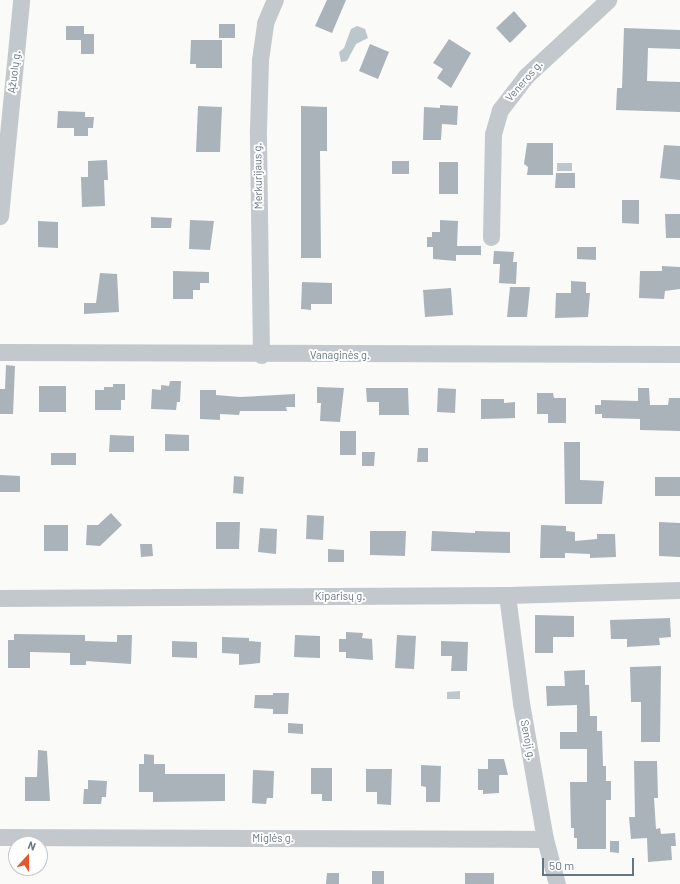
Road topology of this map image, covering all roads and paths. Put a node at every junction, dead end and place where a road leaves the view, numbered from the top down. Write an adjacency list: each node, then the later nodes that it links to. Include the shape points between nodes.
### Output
1 (21, 0): 4 (street, Ąžuolų g.)
2 (275, 0): 8 (street, Merkurijaus g., via 265,24 260,60 258,129)
3 (608, 0): 5 (street, Veneros g., via 526,76 500,110 493,134)
4 (0, 216)
5 (491, 237)
6 (0, 352): 8 (street, Vanaginės g.)
7 (680, 354): 8 (street, Vanaginės g.)
8 (261, 355)
9 (680, 590): 10 (street, Kiparisų g.)
10 (507, 595): 11 (street, Kiparisų g.); 13 (street, Senoji g., via 521,703)
11 (0, 598)
12 (0, 836): 13 (street, Miglės g.)
13 (545, 839): 14 (street, Senoji g.)
14 (557, 884)

